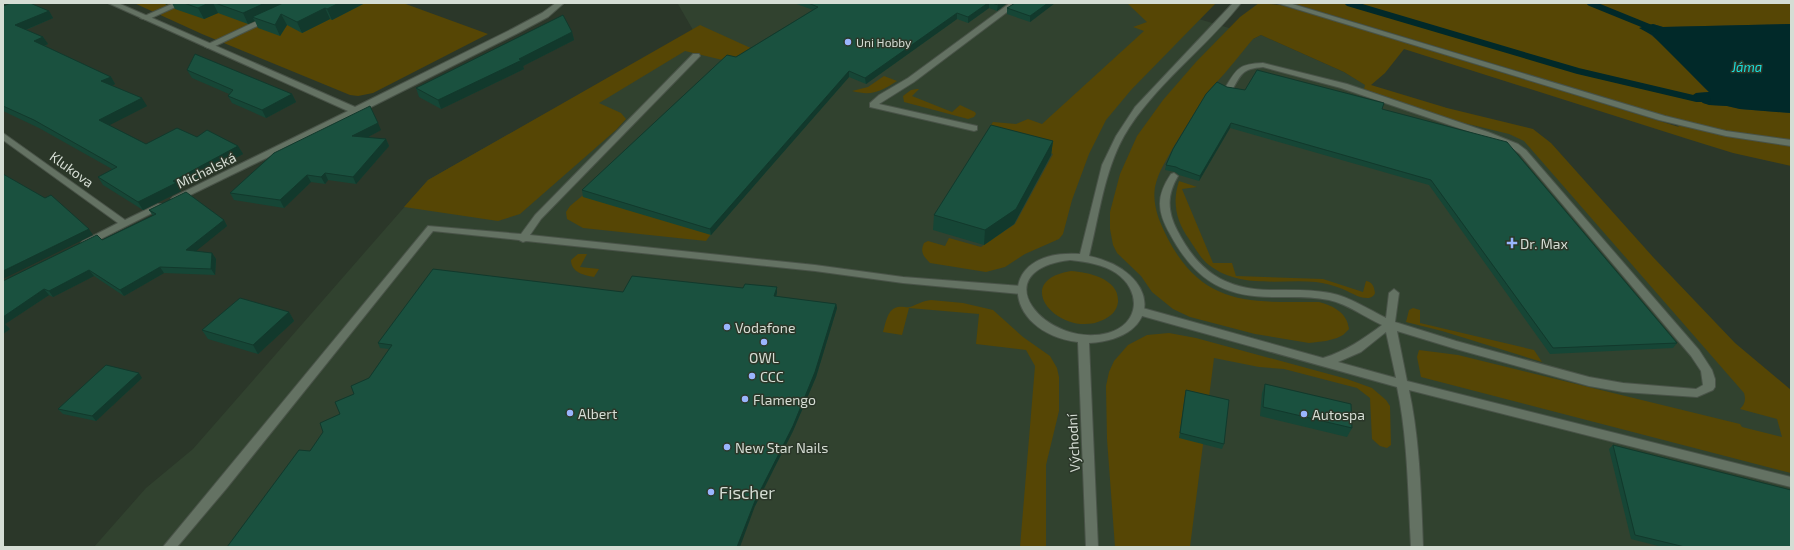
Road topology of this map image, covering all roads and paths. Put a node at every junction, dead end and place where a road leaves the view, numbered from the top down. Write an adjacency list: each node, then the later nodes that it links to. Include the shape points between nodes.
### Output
1 (112, 3): 8 (street)
2 (180, 3): 8 (street)
3 (560, 3): 12 (street, Michalská, via 536,20)
4 (1015, 3): 13 (street, via 873,105)
5 (1237, 3): 20 (street, via 1138,109 1120,136 1106,165)
6 (1281, 3): 15 (street, via 1671,122 1751,139)
7 (277, 15): 9 (street)
8 (144, 18): 9 (street)
9 (208, 46): 12 (street)
10 (696, 56): 18 (street, via 538,218)
11 (1228, 88): 24 (street, via 1239,71 1248,66 1263,65 1344,86 1515,146 1523,152 1641,288 1690,348 1706,370 1709,387 1697,393 1612,386 1453,344)
12 (356, 111): 17 (street, Michalská)
13 (974, 128)
14 (3, 136): 17 (street, Klukova)
15 (1791, 143)
16 (1174, 176): 24 (street, via 1165,194 1164,206 1168,220 1184,249 1199,270 1210,279 1255,294 1306,294 1331,297)
17 (125, 224): 19 (street, Michalská)
18 (523, 239): 21 (street, via 815,268 903,280); 29 (street, via 431,228)
19 (74, 249)
20 (1084, 258): 21 (street, via 1058,258 1036,266 1026,277); 23 (street, via 1100,261 1127,277 1136,288 1140,300)
21 (1021, 290): 25 (street, via 1024,304 1032,316 1045,327 1063,335)
22 (1394, 294): 24 (street)
23 (1139, 311): 25 (street, via 1135,320 1119,332); 26 (street)
24 (1390, 324): 26 (street, via 1357,349); 27 (street)
25 (1083, 339): 30 (street, Východní)
26 (1322, 363): 27 (street)
27 (1403, 384): 28 (street); 31 (street, via 1413,467)
28 (1791, 482)
29 (169, 547)
30 (1092, 547)
31 (1417, 547)

